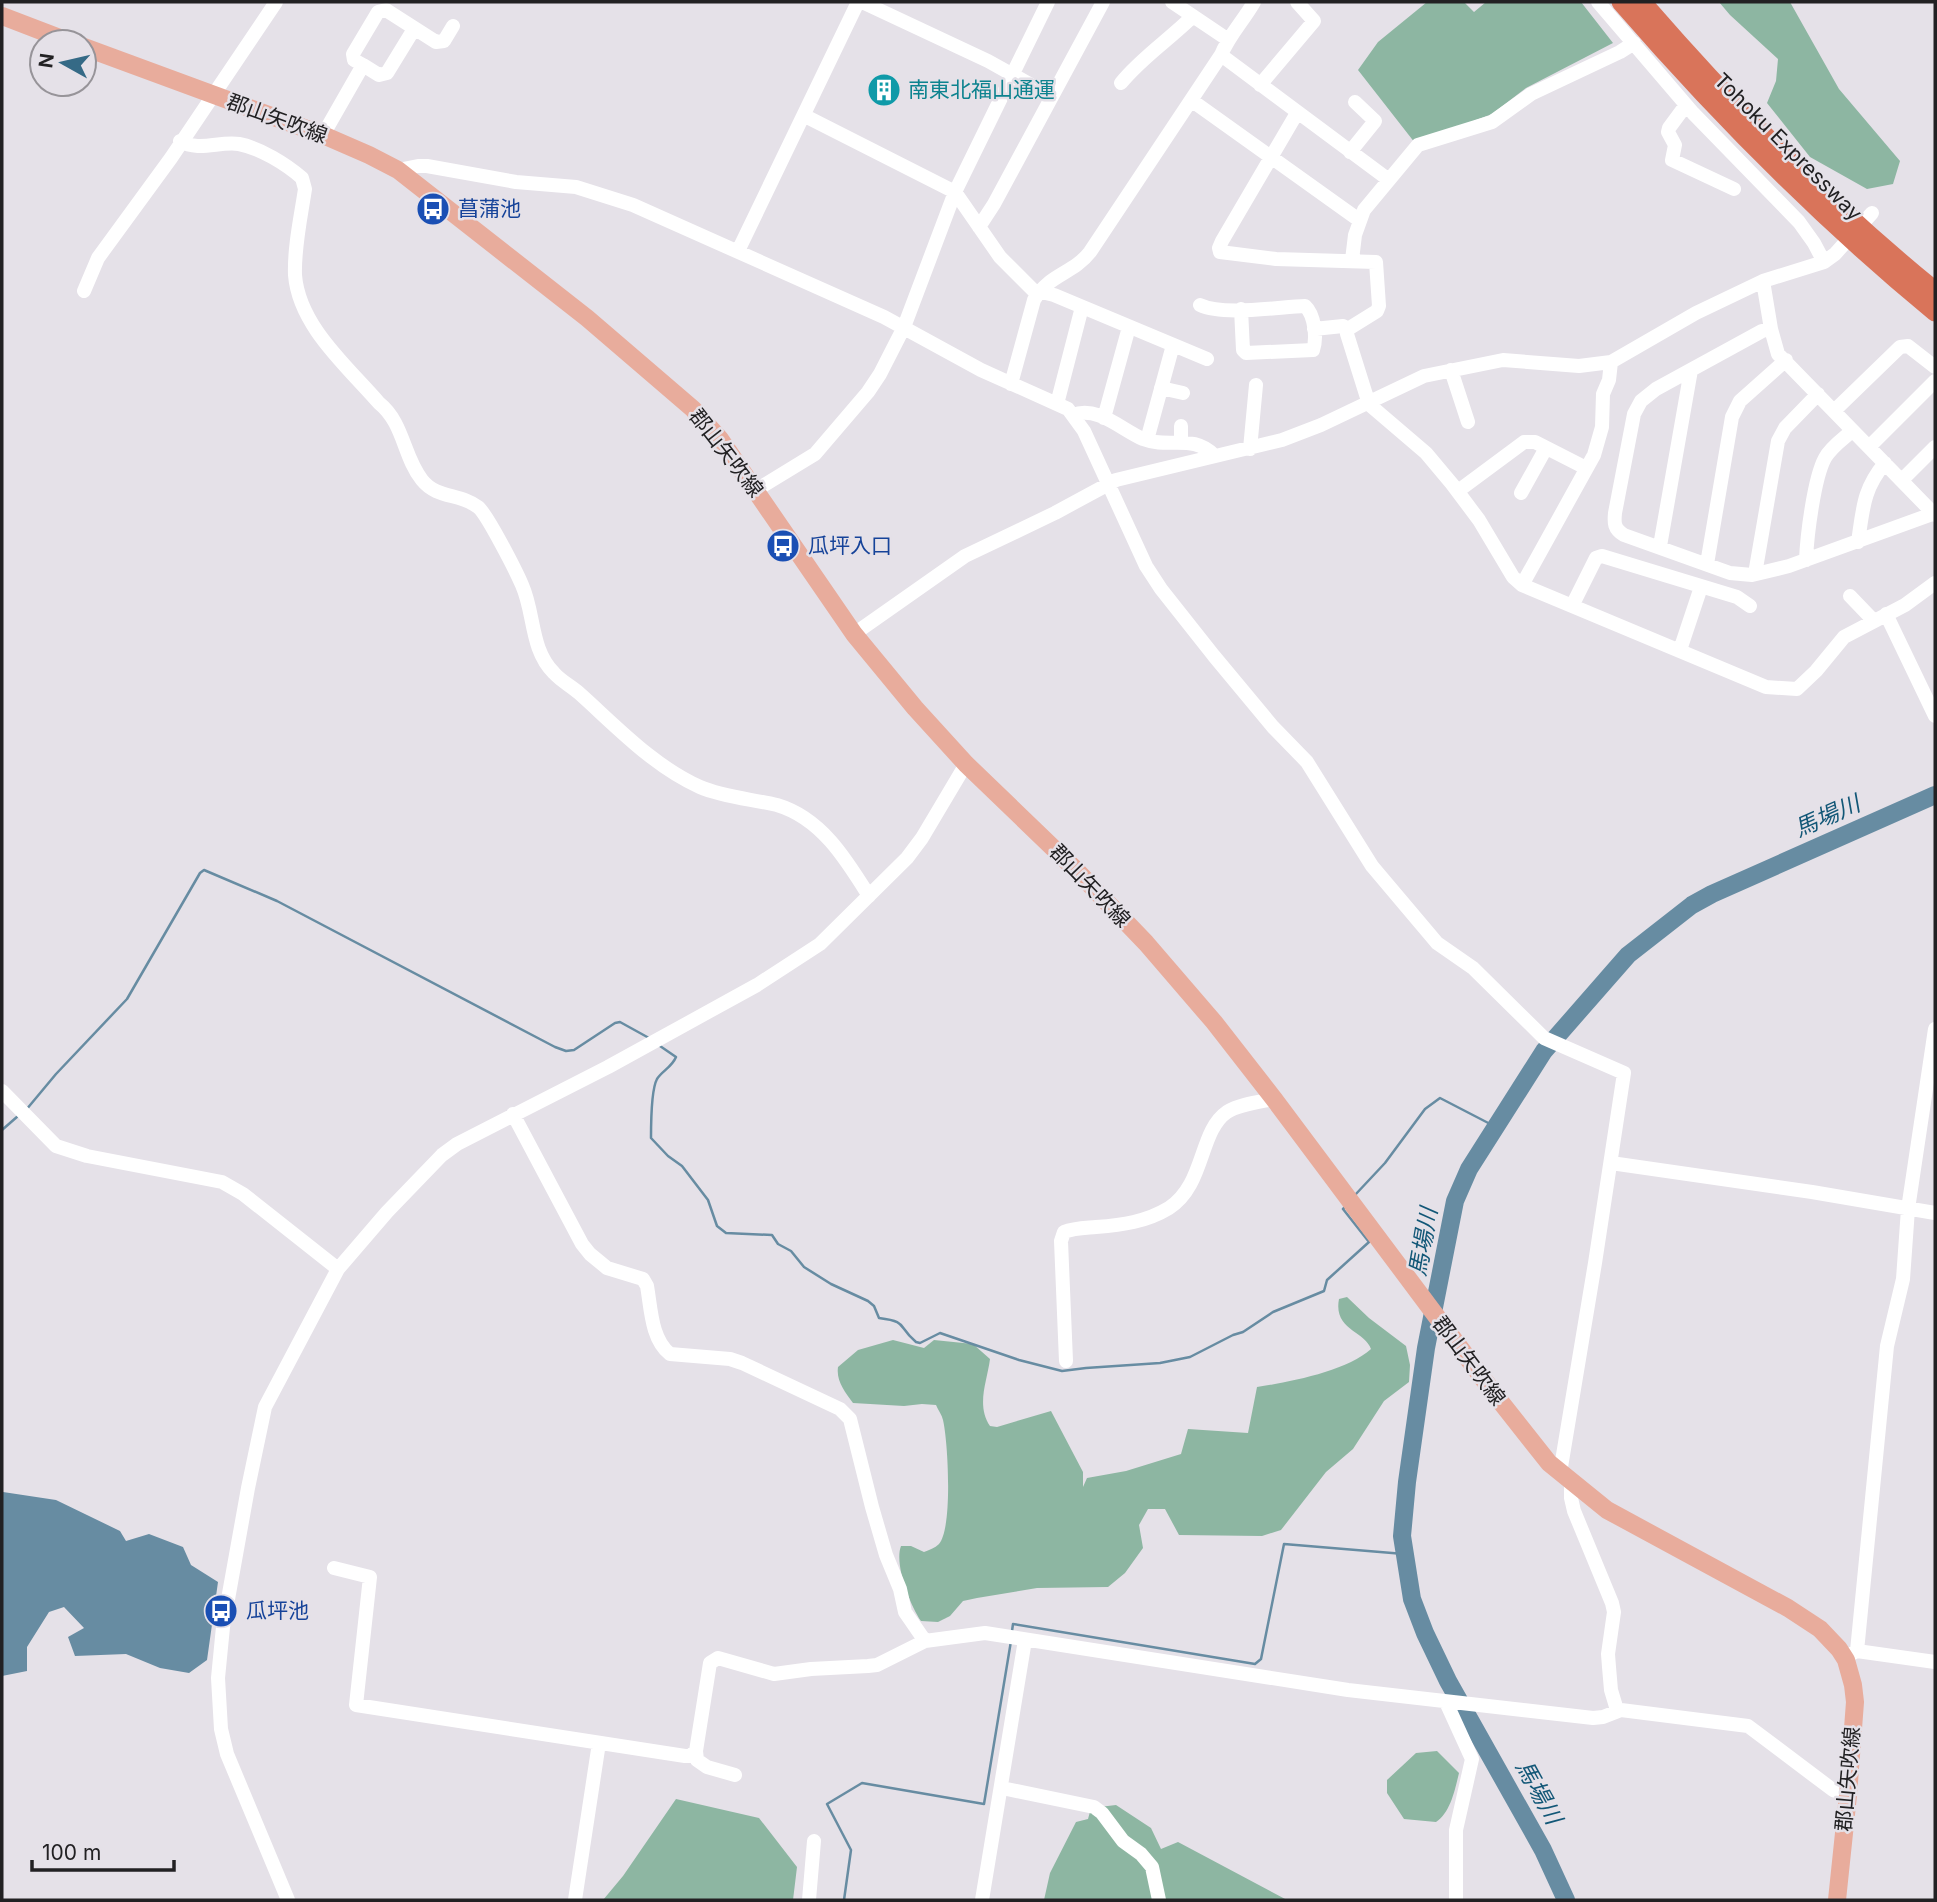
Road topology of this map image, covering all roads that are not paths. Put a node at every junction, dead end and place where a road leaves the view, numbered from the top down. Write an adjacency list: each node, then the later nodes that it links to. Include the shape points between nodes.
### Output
1 (276, 2): 24 (street)
2 (860, 2): 21 (street); 30 (street)
3 (1048, 2): 21 (street)
4 (1102, 2): 25 (street)
5 (1172, 2): 12 (street)
6 (1254, 2): 16 (street)
7 (1297, 2): 23 (street, via 1314,21)
8 (1598, 2): 17 (street)
9 (1621, 2): 52 (highway, Tohoku Expressway, via 1765,159 1844,235)
10 (1643, 2): 47 (highway, Tohoku Expressway, via 1818,189)
11 (2, 16): 14 (main road)
12 (1193, 16): 16 (street); 22 (street)
13 (453, 26): 15 (street, via 444,41 436,42)
14 (33, 28)
15 (414, 29): 20 (street, via 387,73 379,75); 20 (street, via 386,10 377,12 353,54)
16 (1227, 39): 19 (street)
17 (1634, 43): 28 (street); 36 (street, via 1531,94 1492,122 1418,145)
18 (98, 52): 24 (main road, 郡山矢吹線)
19 (1221, 55): 23 (street); 26 (street)
20 (363, 65): 31 (street)
21 (1012, 73): 25 (street); 38 (street)
22 (1121, 83)
23 (1260, 85): 29 (street)
24 (214, 95): 31 (main road, 郡山矢吹線); 32 (street)
25 (1051, 96): 41 (street)
26 (1191, 100): 34 (street); 48 (street, via 1084,259)
27 (1355, 102): 33 (street, via 1375,121)
28 (1686, 105): 37 (street, via 1669,128 1675,145 1672,160); 43 (street)
29 (1297, 113): 33 (street); 34 (street)
30 (805, 116): 38 (street); 42 (street)
31 (323, 135): 35 (main road, 郡山矢吹線)
32 (180, 141): 46 (street, via 98,258); 112 (street, via 202,147 241,145 302,178 305,189 295,274 304,309 320,336 390,411 413,469 424,483 439,494 469,502 484,514 522,585 538,649 554,674 647,754 683,778 703,788 789,809 811,822)
33 (1350, 152): 36 (street)
34 (1271, 158): 40 (street); 44 (street, via 1220,252 1276,259)
35 (398, 170): 42 (street, via 426,166 591,191); 90 (main road, 郡山矢吹線, via 672,389 720,439)
36 (1389, 180): 40 (street)
37 (1734, 190)
38 (955, 192): 41 (street); 53 (street)
39 (1872, 213): 43 (street)
40 (1359, 220): 44 (street)
41 (979, 227): 48 (street, via 1000,257)
42 (738, 251): 53 (street)
43 (1830, 258): 45 (street)
44 (1352, 260): 56 (street, via 1376,262 1379,306)
45 (1763, 281): 57 (street); 61 (street)
46 (84, 290)
47 (1935, 291)
48 (1038, 293): 50 (street); 66 (street)
49 (1200, 305): 51 (street, via 1211,310)
50 (1082, 307): 54 (street); 72 (street)
51 (1241, 309): 55 (street, via 1305,306); 55 (street, via 1246,353 1313,350)
52 (1935, 312)
53 (905, 327): 66 (street); 90 (street, via 868,392 825,444)
54 (1129, 327): 58 (street); 75 (street)
55 (1314, 328): 56 (street)
56 (1348, 329): 71 (street)
57 (1771, 329): 60 (street, via 1778,354); 64 (street)
58 (1173, 345): 59 (street); 68 (street)
59 (1207, 359)
60 (1786, 360): 70 (street); 98 (street, via 1740,401 1732,417)
61 (1611, 362): 63 (street, via 1579,366 1503,360); 87 (street, via 1603,394 1602,430)
62 (1935, 366): 73 (street, via 1908,346 1900,347)
63 (1451, 370): 71 (street, via 1424,376); 76 (street)
64 (1691, 370): 94 (street, via 1647,394 1634,414 1614,524 1620,533); 96 (street)
65 (1935, 381): 82 (street)
66 (1011, 384): 72 (street)
67 (1256, 384): 84 (street)
68 (1161, 388): 69 (street); 79 (street)
69 (1182, 393)
70 (1818, 394): 73 (street); 100 (street, via 1785,428 1779,441)
71 (1368, 401): 84 (street, via 1321,425); 91 (street, via 1426,453)
72 (1057, 404): 74 (street)
73 (1833, 411): 78 (street)
74 (1073, 415): 75 (street); 89 (street)
75 (1104, 418): 79 (street)
76 (1468, 422)
77 (1181, 426): 80 (street)
78 (1852, 431): 82 (street); 97 (street, via 1823,464)
79 (1147, 440): 80 (street)
80 (1181, 442): 85 (street, via 1202,445)
81 (1546, 447): 87 (street); 91 (street, via 1524,442); 92 (street)
82 (1869, 447): 86 (street)
83 (1935, 447): 88 (street)
84 (1250, 449): 85 (street)
85 (1215, 456): 89 (street)
86 (1885, 463): 88 (street); 95 (street, via 1866,492)
87 (1586, 468): 102 (street)
88 (1902, 480): 93 (street)
89 (1109, 483): 108 (street, via 964,556); 117 (street, via 1130,534 1161,589 1307,762 1372,866 1437,943 1473,968 1544,1038 1624,1073)
90 (756, 490): 108 (main road, 郡山矢吹線)
91 (1458, 491): 102 (street)
92 (1521, 493)
93 (1935, 514): 95 (street)
94 (1644, 541): 96 (street); 99 (street)
95 (1858, 541): 97 (street)
96 (1660, 546): 98 (street)
97 (1806, 560): 100 (street)
98 (1707, 564): 100 (street, via 1730,573)
99 (1636, 566): 103 (street); 105 (street, via 1596,558)
100 (1755, 574)
101 (1935, 583): 107 (street)
102 (1522, 585): 105 (street)
103 (1701, 587): 106 (street, via 1737,597); 109 (street)
104 (1850, 596): 107 (street)
105 (1572, 606): 109 (street)
106 (1750, 606)
107 (1880, 617): 109 (street, via 1844,637 1797,689 1766,687); 110 (street)
108 (854, 634): 111 (main road, 郡山矢吹線)
109 (1680, 650)
110 (1935, 716)
111 (966, 764): 112 (street, via 922,838); 115 (main road, 郡山矢吹線, via 1146,943)
112 (869, 895): 116 (street, via 820,944 786,968)
113 (1935, 1029): 118 (street)
114 (2, 1090): 120 (street, via 56,1146 222,1182)
115 (1274, 1099): 121 (street, via 1240,1107 1217,1120 1199,1167 1178,1201 1168,1208 1129,1224 1064,1232); 122 (main road, 郡山矢吹線, via 1523,1432)
116 (513, 1114): 120 (street, via 442,1155); 125 (street, via 582,1244 607,1268 643,1279 657,1339 664,1349 670,1354 742,1363 840,1409 850,1419 905,1612)
117 (1611, 1163): 118 (street); 122 (street)
118 (1908, 1209): 119 (street); 126 (street, via 1903,1279 1886,1346)
119 (1935, 1213)
120 (338, 1269): 136 (street, via 265,1407 223,1627 218,1678 227,1754)
121 (1066, 1361)
122 (1565, 1477): 126 (main road, 郡山矢吹線, via 1607,1510 1806,1619); 129 (street, via 1614,1612 1608,1654)
123 (334, 1569): 130 (street, via 370,1577 356,1705)
124 (1025, 1640): 125 (street, via 982,1633); 128 (street); 133 (street)
125 (925, 1641): 131 (street, via 877,1665 782,1674 713,1660)
126 (1851, 1654): 127 (street); 134 (main road, 郡山矢吹線, via 1854,1702)
127 (1935, 1662)
128 (1449, 1702): 129 (street, via 1593,1718); 141 (street, via 1472,1759 1457,1830)
129 (1617, 1710): 134 (street, via 1748,1726 1833,1790)
130 (599, 1743): 131 (street, via 685,1756); 137 (street)
131 (696, 1751): 132 (street, via 703,1765)
132 (735, 1775)
133 (1002, 1788): 139 (street); 140 (street, via 1094,1807 1152,1867)
134 (1848, 1795): 142 (main road, 郡山矢吹線)
135 (814, 1842): 138 (street)
136 (288, 1900)
137 (575, 1900)
138 (808, 1900)
139 (982, 1900)
140 (1159, 1900)
141 (1456, 1900)
142 (1837, 1900)

